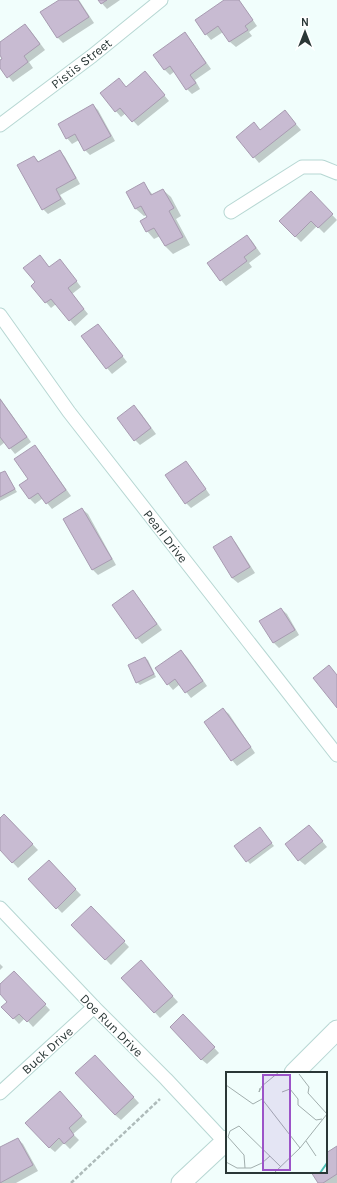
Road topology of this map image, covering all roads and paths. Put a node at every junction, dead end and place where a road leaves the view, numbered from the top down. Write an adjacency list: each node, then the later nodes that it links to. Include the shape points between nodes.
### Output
1 (161, 0): 2 (street, Pistis Street)
2 (0, 125)
3 (337, 173): 4 (street, via 322,167 302,167)
4 (231, 212)
5 (0, 315): 6 (street, Pearl Drive, via 74,418)
6 (337, 755)
7 (0, 908): 8 (street, Doe Run Drive)
8 (94, 1007): 11 (street, Buck Drive); 13 (street, Doe Run Drive)
9 (337, 1030): 10 (main road)
10 (295, 1072)
11 (0, 1093)
12 (160, 1099): 14 (path)
13 (226, 1141): 15 (main road)
14 (71, 1183)
15 (181, 1183)

